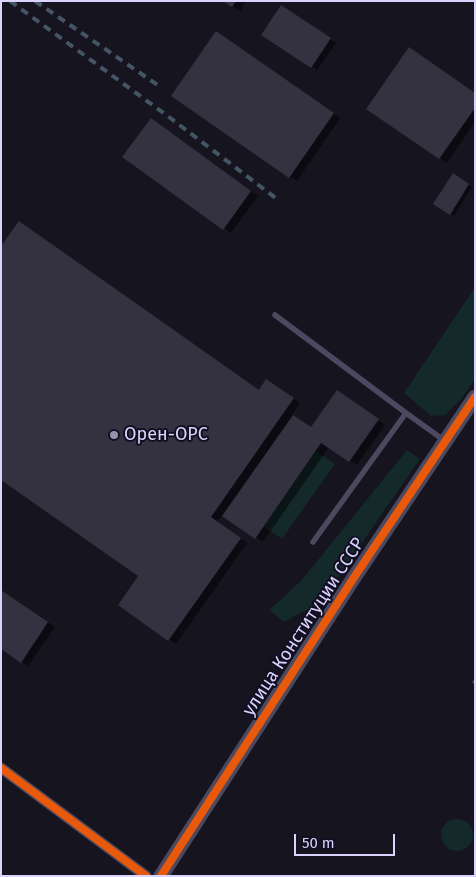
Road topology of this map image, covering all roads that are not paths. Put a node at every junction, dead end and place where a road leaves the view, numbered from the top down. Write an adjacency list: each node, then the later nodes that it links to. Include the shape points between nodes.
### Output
1 (275, 315): 3 (lane)
2 (475, 397): 4 (street, улица Конституции СССР)
3 (406, 413): 4 (lane); 5 (lane)
4 (445, 441): 8 (street, улица Конституции СССР)
5 (313, 542)
6 (1, 768): 7 (street)
7 (146, 876)
8 (161, 876)

